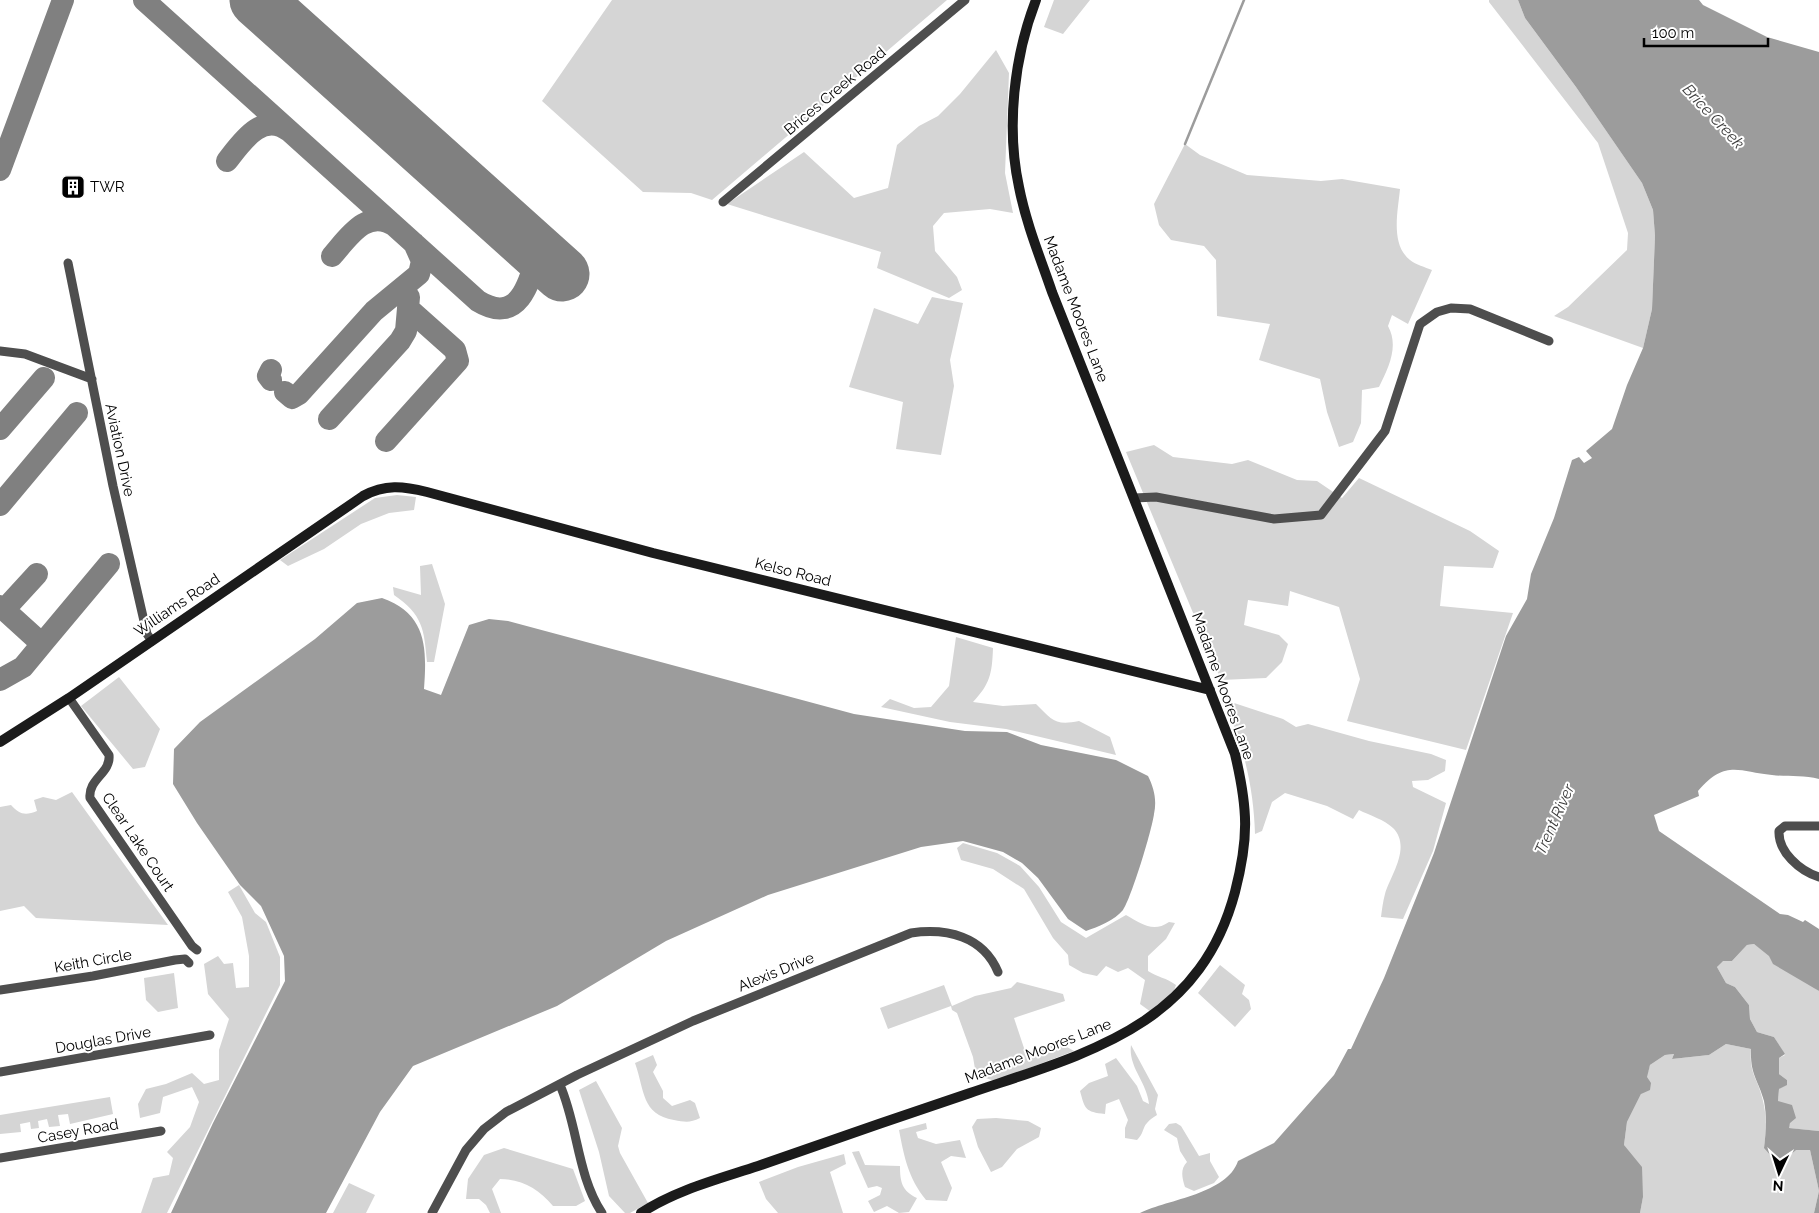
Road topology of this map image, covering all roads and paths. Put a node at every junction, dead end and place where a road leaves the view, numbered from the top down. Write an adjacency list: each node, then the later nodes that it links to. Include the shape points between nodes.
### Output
1 (965, 0): 3 (street, Brices Creek Road)
2 (1036, 0): 9 (street, Madame Moores Lane, via 1024,39 1014,100 1018,186 1052,292)
3 (723, 202)
4 (68, 264): 7 (street, Aviation Drive)
5 (1549, 341): 9 (street, via 1470,309 1451,308 1437,312 1420,324 1385,431 1321,515 1274,519 1156,497)
6 (0, 350): 7 (street, via 25,354)
7 (92, 379): 10 (street, Aviation Drive, via 113,486 147,634)
8 (370, 492): 10 (street, Williams Road); 11 (street, Kelso Road, via 395,486 418,489 653,553)
9 (1134, 498): 11 (street, Madame Moores Lane)
10 (152, 641): 12 (street, Williams Road)
11 (1210, 690): 27 (street, Madame Moores Lane, via 1235,754 1241,779 1245,804 1245,853 1227,922 1217,942 1191,981 1170,1002 1121,1036 1081,1054 692,1188)
12 (69, 698): 13 (street, Williams Road); 16 (street, Clear Lake Court, via 109,755 107,768 92,783 90,798)
13 (0, 742)
14 (1819, 826): 15 (street, via 1785,826 1779,831 1779,839 1792,859)
15 (1819, 877)
16 (197, 950)
17 (190, 964): 19 (street, Keith Circle, via 185,959 175,960)
18 (998, 972): 22 (street, Alexis Drive, via 981,948 967,939 936,931 911,933 693,1022)
19 (0, 990)
20 (210, 1035): 21 (street, Douglas Drive)
21 (0, 1072)
22 (560, 1085): 25 (street, Alexis Drive, via 506,1112 484,1129 458,1162); 26 (street, via 571,1113 590,1188)
23 (161, 1131): 24 (street, Casey Road)
24 (0, 1158)
25 (432, 1213)
26 (602, 1213)
27 (641, 1213)

